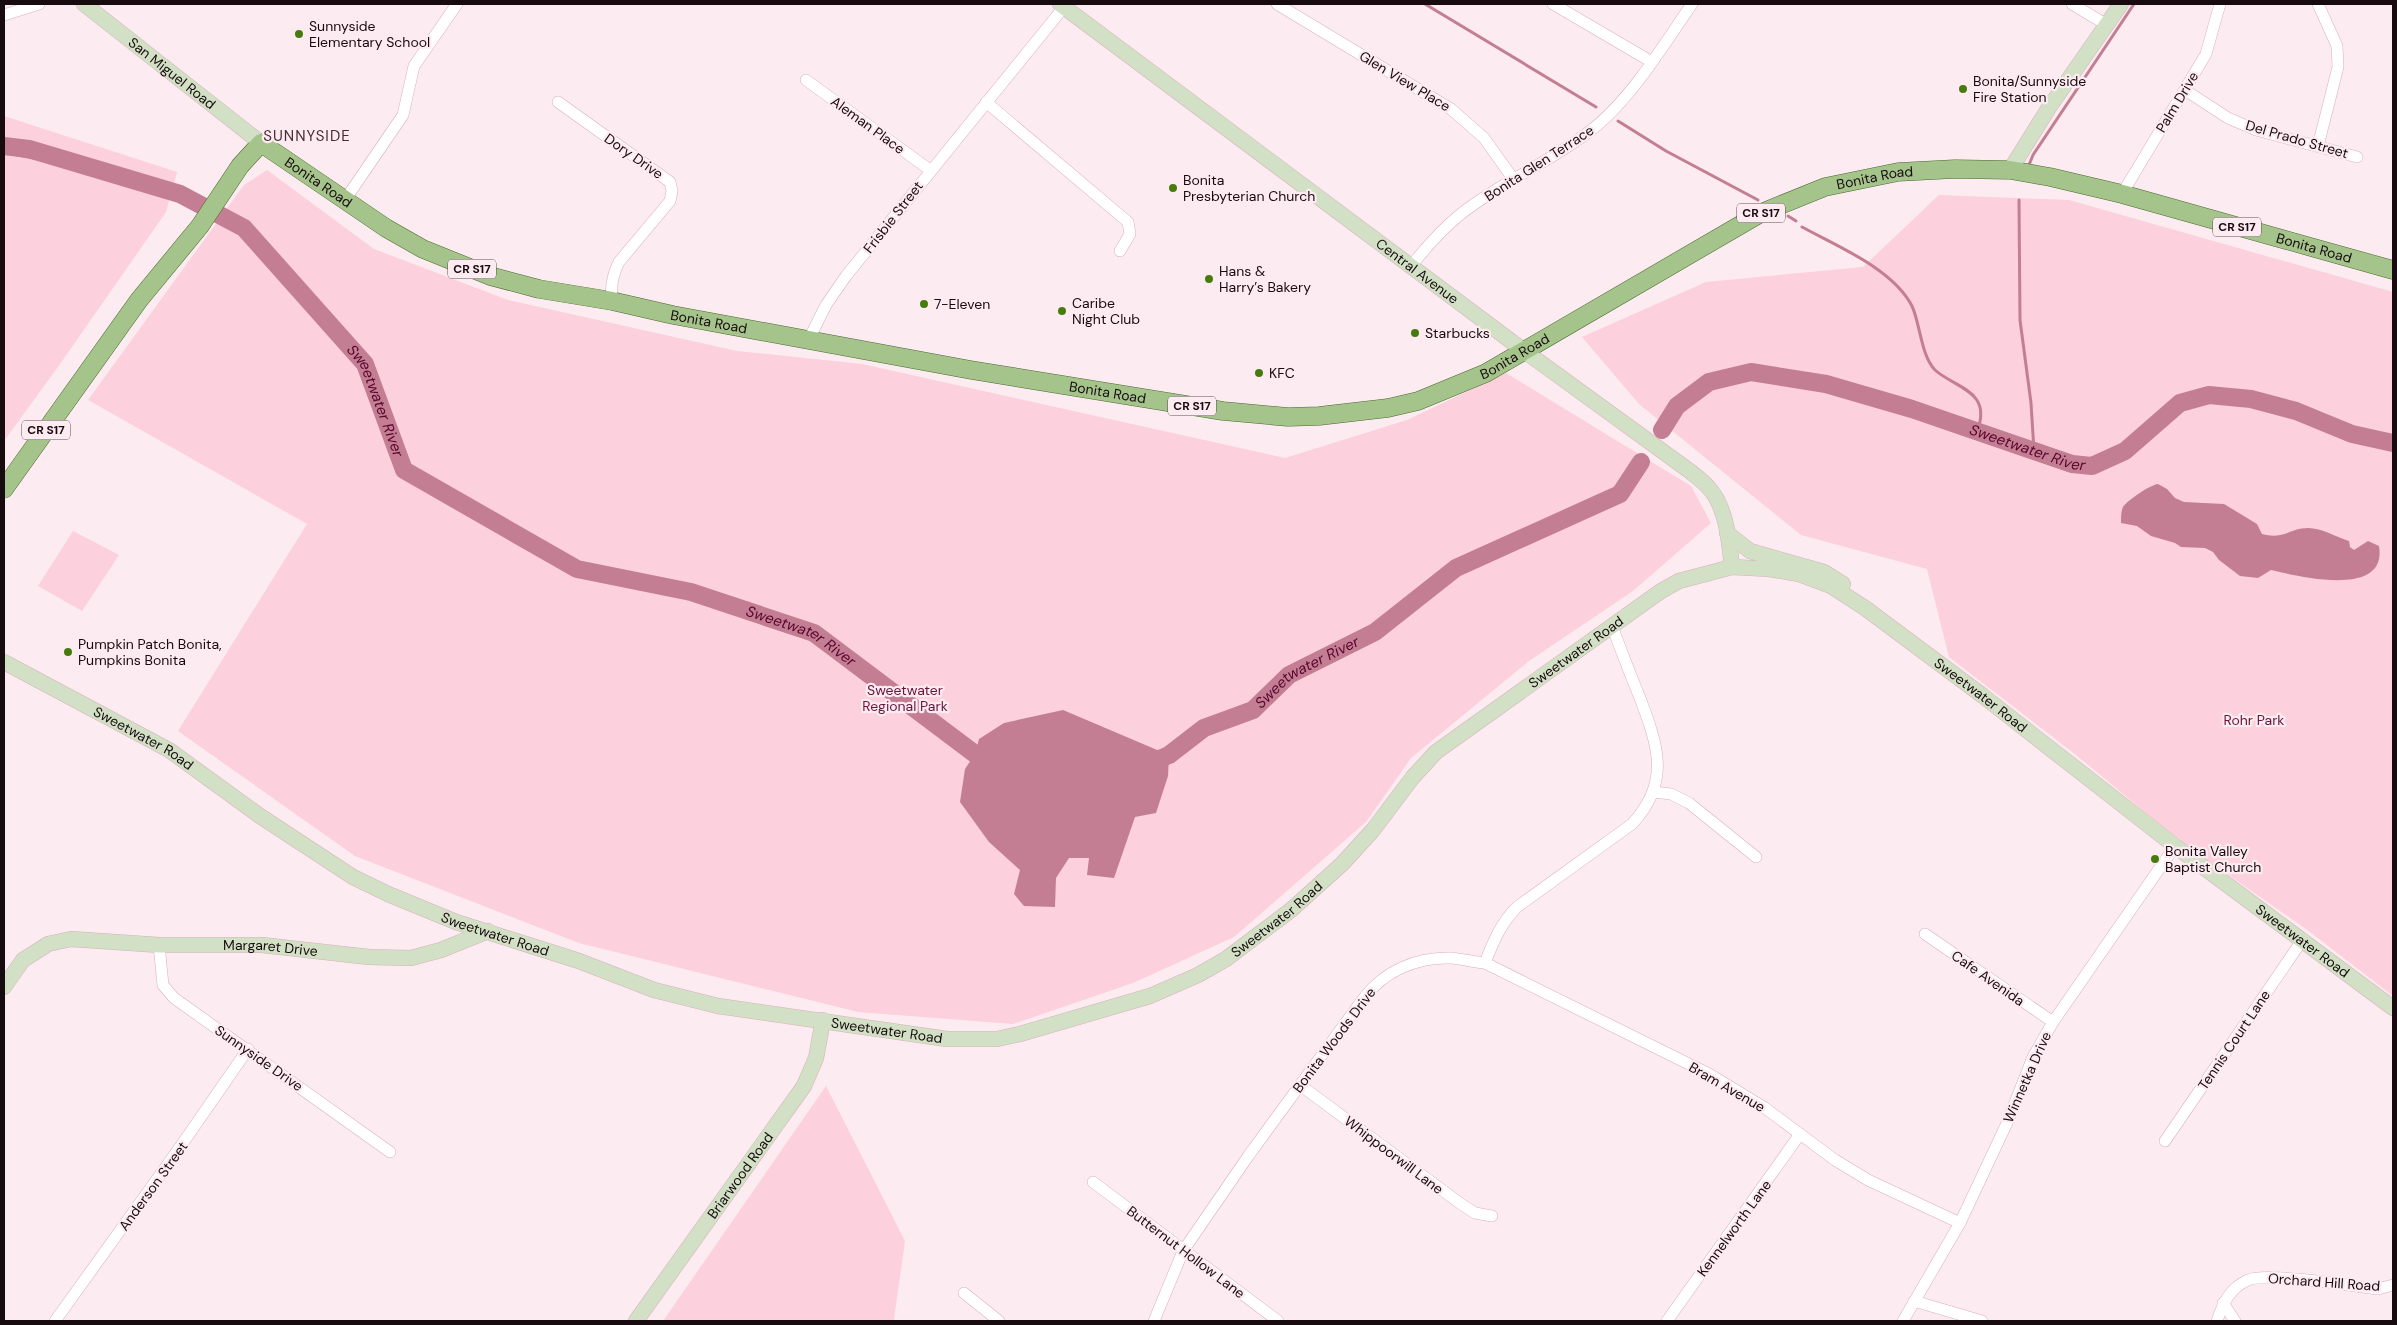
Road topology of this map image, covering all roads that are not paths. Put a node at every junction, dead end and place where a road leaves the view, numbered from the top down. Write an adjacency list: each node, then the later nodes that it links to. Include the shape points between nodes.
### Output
1 (39, 4): 12 (street)
2 (84, 4): 19 (main road, San Miguel Road)
3 (457, 4): 26 (street, via 414,66 402,115)
4 (1277, 4): 24 (street, Glen View Place, via 1451,109 1484,138)
5 (1553, 4): 14 (street)
6 (1692, 4): 14 (street, Bonita Glen Terrace)
7 (2072, 4): 13 (street)
8 (2121, 4): 13 (main road)
9 (2220, 4): 16 (street, Palm Drive, via 2206,54)
10 (2318, 4): 20 (street, via 2337,46 2338,67)
11 (1062, 5): 18 (street, Frisbie Street); 28 (main road, Central Avenue)
12 (4, 15)
13 (2107, 25): 23 (main road)
14 (1652, 62): 24 (street, Bonita Glen Terrace, via 1617,106 1592,130)
15 (806, 80): 22 (street, Aleman Place)
16 (2185, 90): 20 (street, Del Prado Street, via 2228,118 2256,130); 25 (street, Palm Drive)
17 (558, 102): 30 (street, Dory Drive, via 670,182 670,201 619,262 613,279)
18 (986, 102): 22 (street, Frisbie Street); 27 (street, via 1128,222 1130,234)
19 (261, 143): 26 (main road, Bonita Road / CR S17); 33 (main road, CR S17, via 240,166 200,226 139,300)
20 (2318, 146): 21 (street, Del Prado Street)
21 (2357, 157)
22 (930, 170): 31 (street, Frisbie Street, via 826,304)
23 (2010, 170): 25 (main road, Bonita Road / CR S17); 32 (main road, Bonita Road / CR S17, via 1898,172 1825,187 1761,213)
24 (1514, 180): 28 (street, Bonita Glen Terrace, via 1458,217 1437,235)
25 (2122, 194): 29 (main road, Bonita Road / CR S17)
26 (345, 200): 30 (main road, Bonita Road / CR S17, via 423,249 490,276 539,289)
27 (1120, 251)
28 (1412, 265): 32 (main road, Central Avenue)
29 (2393, 270)
30 (612, 301): 31 (main road, Bonita Road / CR S17)
31 (810, 339): 32 (main road, Bonita Road / CR S17, via 971,370 1223,411 1288,417 1370,410 1418,401 1486,373)
32 (1523, 350): 34 (main road, Central Avenue, via 1674,458 1710,488 1720,507)
33 (4, 489)
34 (1727, 533): 35 (main road, Central Avenue); 36 (main road, via 1750,551 1824,572 1860,596)
35 (1732, 567): 36 (main road, Sweetwater Road, via 1799,574 1830,586); 37 (main road, Sweetwater Road, via 1679,581)
36 (1865, 608): 40 (main road, Sweetwater Road)
37 (1612, 626): 39 (street, via 1655,738 1658,771); 49 (main road, Sweetwater Road, via 1436,752 1342,864 1291,910 1226,959 1198,975 1150,996 997,1039 947,1039)
38 (4, 662): 42 (main road, Sweetwater Road, via 169,750 260,816 353,877 456,922)
39 (1653, 792): 41 (street, via 1671,794 1689,802); 46 (street, via 1632,824 1516,907 1502,925)
40 (2175, 846): 44 (main road, Sweetwater Road); 50 (street, Winnetka Drive)
41 (1756, 857)
42 (488, 931): 45 (main road, Margaret Drive, via 411,958 369,958 262,945); 49 (main road, Sweetwater Road, via 654,990 718,1006)
43 (1925, 934): 50 (street, Cafe Avenida)
44 (2303, 939): 48 (main road, Sweetwater Road); 54 (street, Tennis Court Lane)
45 (159, 945): 47 (main road, Margaret Drive, via 71,939 48,944 23,960); 51 (street, Sunnyside Drive, via 163,986 194,1013)
46 (1485, 963): 52 (street, Bonita Woods Drive, via 1435,959 1410,964 1387,975 1372,987); 53 (street, Bram Avenue, via 1709,1074)
47 (4, 987)
48 (2393, 1008)
49 (823, 1020): 65 (main road, Briarwood Road, via 816,1058 804,1086)
50 (2053, 1022): 58 (street, Winnetka Drive, via 2033,1057)
51 (248, 1049): 55 (street, Sunnyside Drive); 64 (street, Anderson Street)
52 (1300, 1085): 57 (street, Whippoorwill Lane, via 1461,1204 1475,1213); 59 (street, Bonita Woods Drive)
53 (1800, 1134): 58 (street, Bram Avenue, via 1868,1180); 69 (street, Kennelworth Lane)
54 (2166, 1141)
55 (390, 1152)
56 (1093, 1182): 59 (street, Butternut Hollow Lane)
57 (1492, 1216)
58 (1960, 1223): 62 (street, Winnetka Drive)
59 (1183, 1251): 67 (street, Bonita Woods Drive); 68 (street, Butternut Hollow Lane)
60 (2393, 1285): 63 (street, Orchard Hill Road, via 2378,1289 2268,1277 2249,1279 2233,1290)
61 (964, 1293): 66 (street)
62 (1914, 1301): 70 (street, Winnetka Drive); 71 (street)
63 (2223, 1303): 72 (street, Orchard Hill Road); 73 (street)
64 (55, 1321)
65 (636, 1321)
66 (999, 1321)
67 (1154, 1321)
68 (1278, 1321)
69 (1667, 1321)
70 (1903, 1321)
71 (1982, 1321)
72 (2217, 1321)
73 (2235, 1321)

